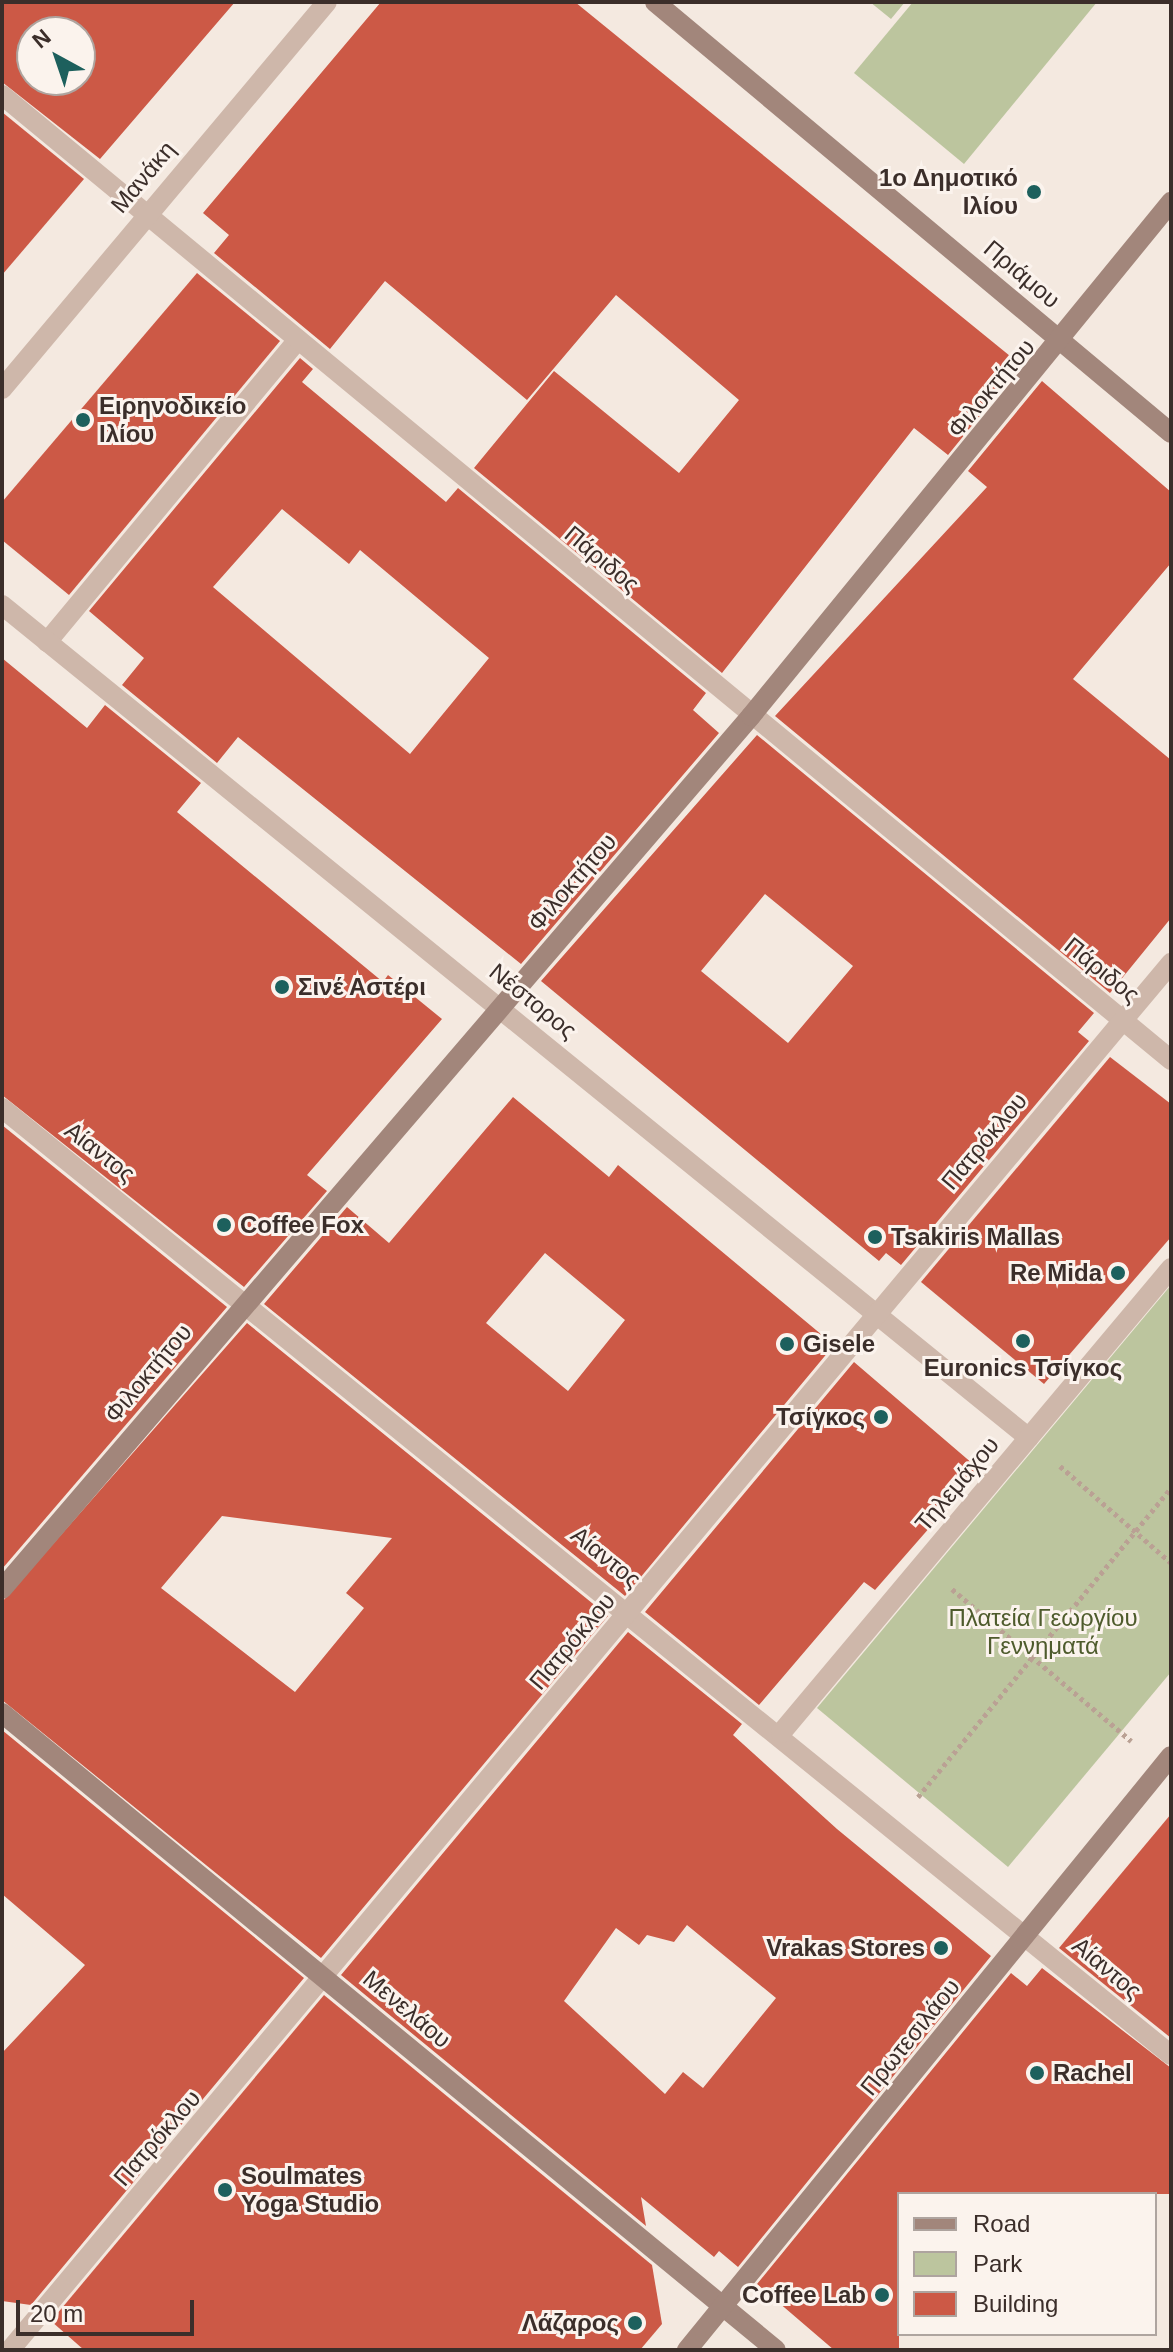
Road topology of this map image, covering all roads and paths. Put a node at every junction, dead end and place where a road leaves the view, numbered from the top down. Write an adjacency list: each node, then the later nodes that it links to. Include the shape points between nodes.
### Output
1 (327, 2): 5 (street, Μανάκη)
2 (655, 2): 7 (street, Πριάμου)
3 (2, 95): 5 (street, Πάριδος)
4 (1171, 202): 7 (street, Φιλοκτήτου)
5 (147, 212): 6 (street, Πάριδος); 8 (street, Μανάκη)
6 (298, 340): 11 (street); 12 (street, Πάριδος)
7 (1063, 343): 9 (street, Πριάμου); 12 (street, Φιλοκτήτου)
8 (2, 389)
9 (1171, 433)
10 (2, 605): 11 (street, Νέστορος)
11 (47, 642): 14 (street, Νέστορος)
12 (751, 716): 14 (street, Φιλοκτήτου); 15 (street, Πάριδος)
13 (1171, 963): 15 (street, Πατρόκλου)
14 (499, 1006): 19 (street, Φιλοκτήτου); 20 (street, Νέστορος)
15 (1121, 1019): 16 (street, Πάριδος); 20 (street, Πατρόκλου)
16 (1171, 1060)
17 (2, 1108): 19 (street, Αίαντος)
18 (1171, 1268): 21 (street, Τηλεμάχου)
19 (243, 1300): 26 (street, Φιλοκτήτου); 27 (street, Αίαντος)
20 (872, 1314): 21 (street, Νέστορος); 27 (street, Πατρόκλου)
21 (1029, 1438): 23 (path); 25 (street, Τηλεμάχου)
22 (1171, 1488): 23 (path)
23 (1135, 1532): 24 (path); 28 (path)
24 (1171, 1563)
25 (922, 1564): 28 (path); 30 (street, Τηλεμάχου)
26 (2, 1589)
27 (631, 1610): 30 (street, Αίαντος); 34 (street, Πατρόκλου)
28 (1032, 1657): 31 (path); 32 (path)
29 (2, 1713): 34 (street, Μενελάου)
30 (781, 1733): 32 (street, Αίαντος)
31 (1166, 1762): 33 (street, Πρωτεσιλάου)
32 (894, 1826): 33 (street, Αίαντος)
33 (1027, 1935): 35 (street, Αίαντος); 36 (street, Πρωτεσιλάου)
34 (328, 1977): 36 (street, Μενελάου); 37 (street, Πατρόκλου)
35 (1171, 2055)
36 (723, 2306): 38 (street, Πρωτεσιλάου); 39 (street, Μενελάου)
37 (10, 2350)
38 (687, 2350)
39 (776, 2350)

